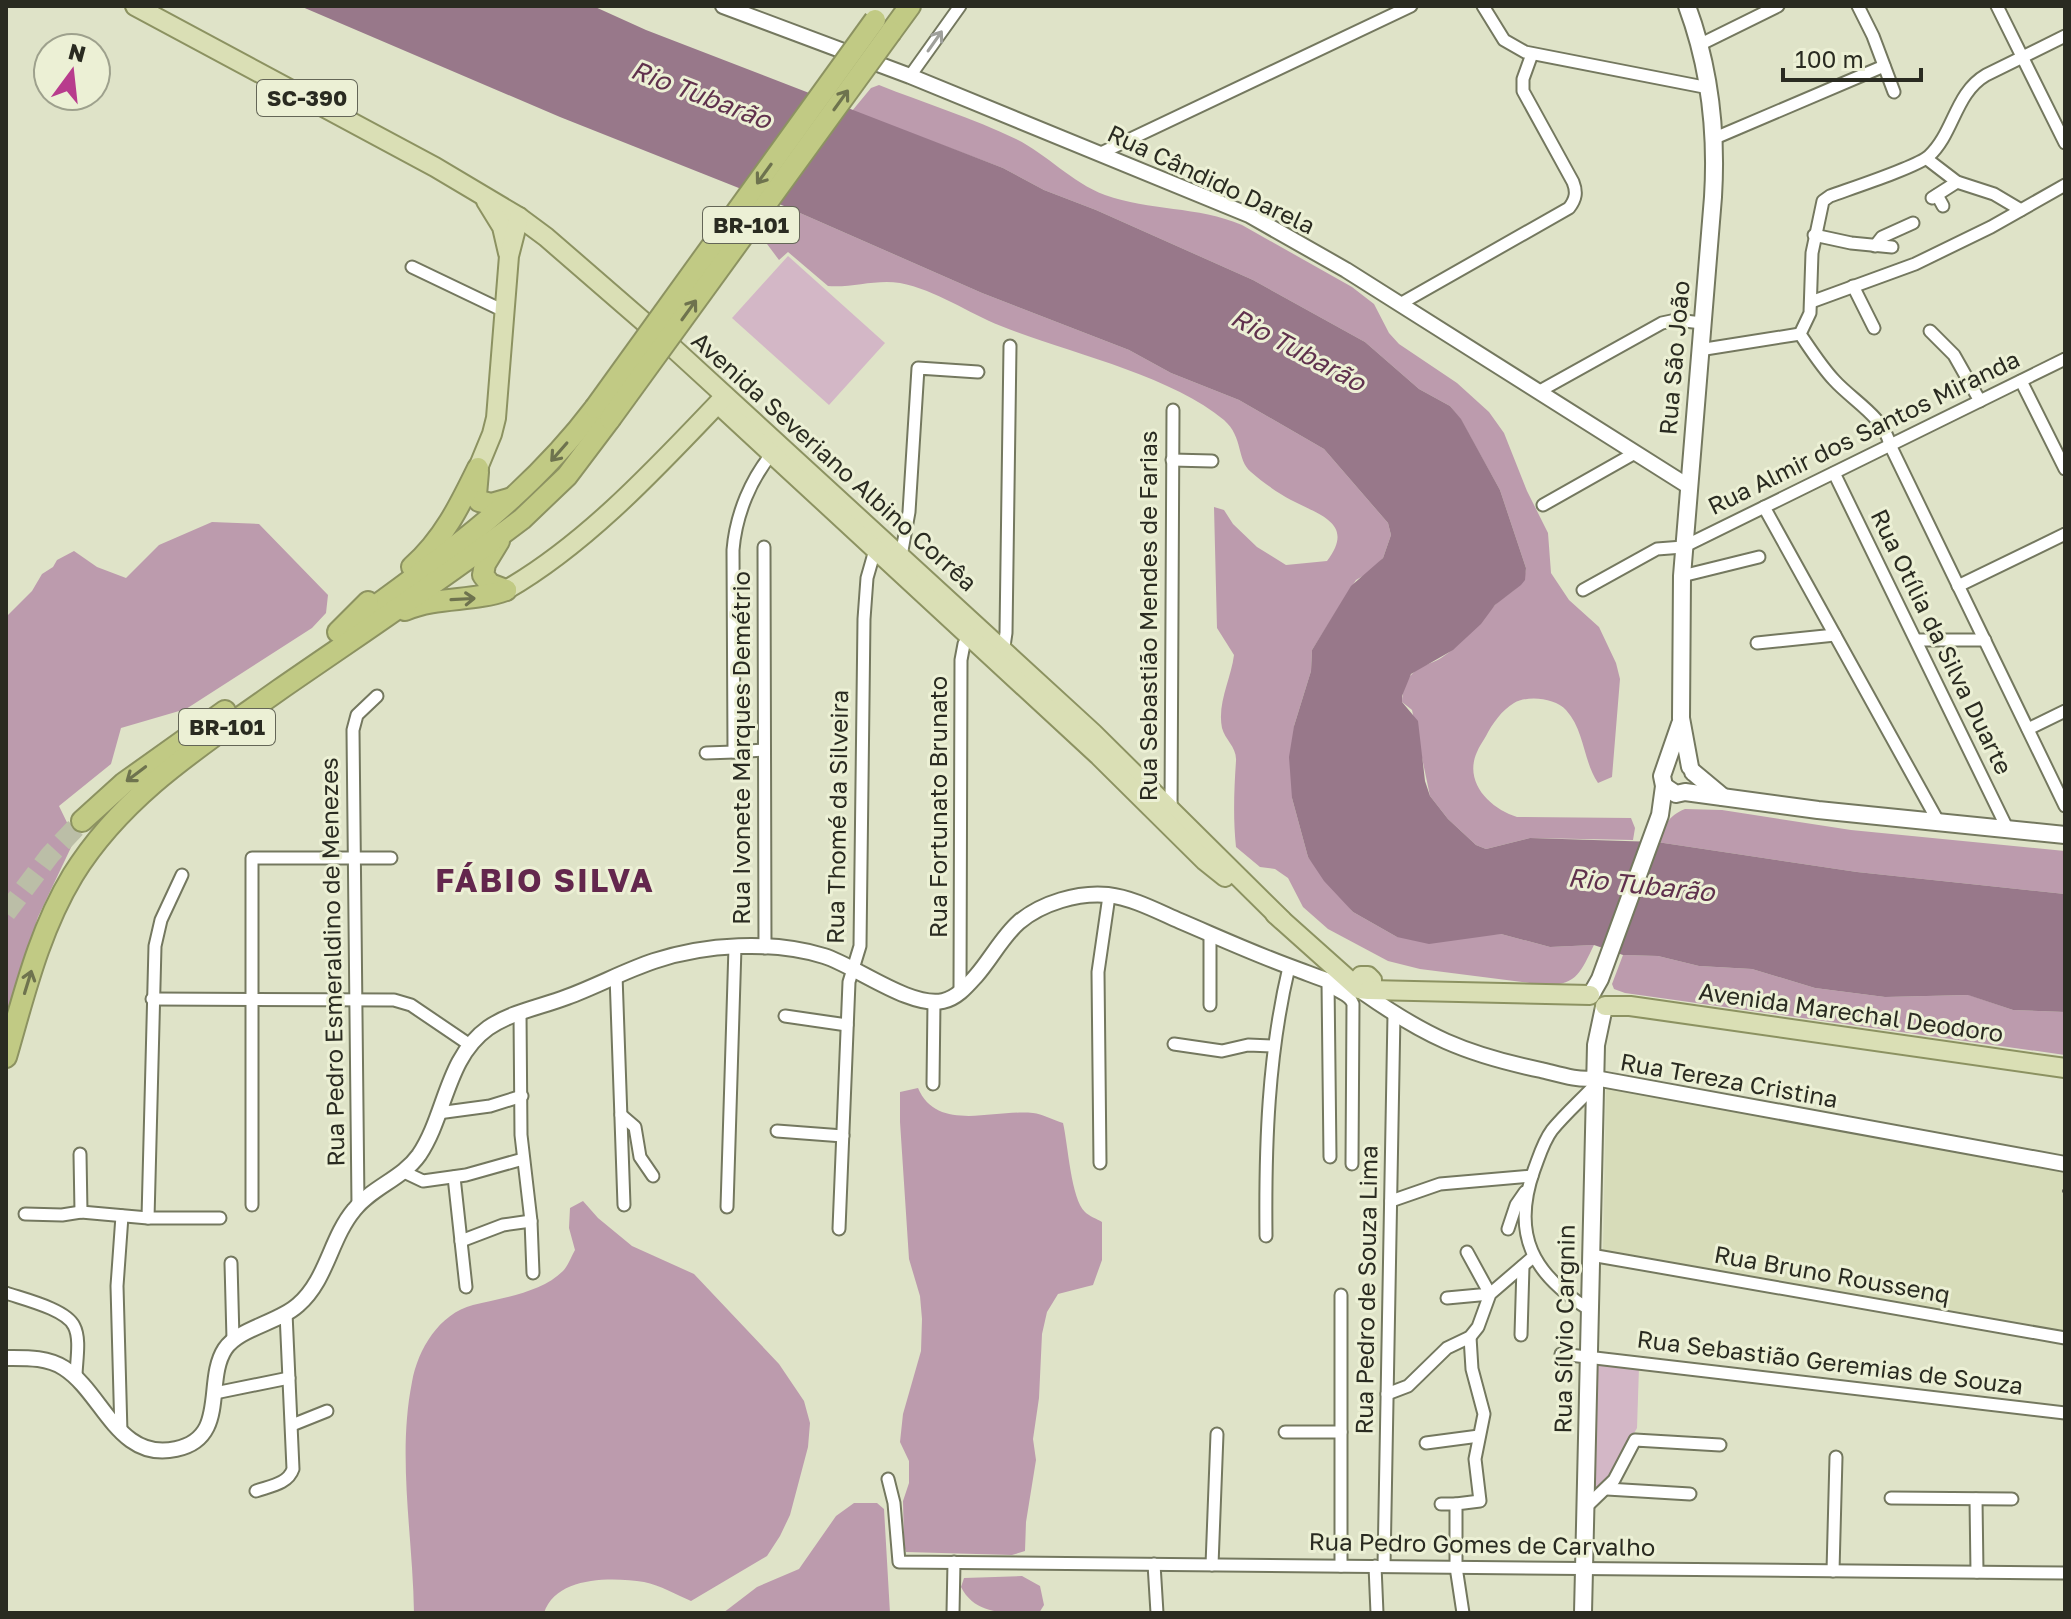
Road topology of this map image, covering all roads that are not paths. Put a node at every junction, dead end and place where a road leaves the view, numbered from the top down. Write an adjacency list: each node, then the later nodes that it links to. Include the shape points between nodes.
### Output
1 (135, 6): 26 (main road, SC-390)
2 (723, 6): 17 (street, Rua Cândido Darela)
3 (910, 6): 11 (highway, BR-101)
4 (960, 6): 17 (street, one-way to 4)
5 (1411, 6): 22 (street)
6 (1483, 6): 14 (street, via 1504,40)
7 (1687, 6): 13 (main road, Rua São João)
8 (1778, 6): 13 (street)
9 (1858, 6): 16 (street)
10 (1997, 6): 15 (street)
11 (884, 19): 53 (highway, BR-101, bridge)
12 (2065, 36): 15 (street)
13 (1699, 45): 18 (main road, Rua São João)
14 (1532, 54): 18 (street); 38 (street, via 1523,91 1573,182 1574,202)
15 (2022, 57): 21 (street); 23 (street, via 1975,83)
16 (1884, 66): 19 (street); 20 (street)
17 (910, 76): 22 (street, Rua Cândido Darela)
18 (1709, 88): 20 (main road, Rua São João)
19 (1894, 92)
20 (1715, 138): 40 (main road, Rua São João)
21 (2065, 143)
22 (1101, 153): 38 (street, Rua Cândido Darela, via 1249,215)
23 (1927, 159): 24 (street); 31 (street, via 1827,198)
24 (1957, 182): 27 (street); 28 (street)
25 (2065, 185): 28 (street)
26 (479, 192): 29 (main road, SC-390); 34 (main road, via 502,227)
27 (1937, 200)
28 (2021, 210): 36 (street, via 1915,264)
29 (526, 222): 34 (main road); 50 (main road, Avenida Severiano Albino Corrêa / SC-390, via 659,335)
30 (1913, 223): 32 (street, via 1882,237)
31 (1814, 235): 32 (street); 37 (street)
32 (1875, 246): 33 (street)
33 (1892, 247)
34 (509, 256): 39 (main road)
35 (412, 267): 39 (street)
36 (1853, 286): 37 (street); 41 (street)
37 (1811, 302): 43 (street)
38 (1400, 304): 49 (street, Rua Cândido Darela)
39 (504, 311): 61 (main road, via 496,418)
40 (1702, 323): 45 (main road, Rua São João); 49 (street, via 1662,323)
41 (1874, 328)
42 (1930, 331): 51 (street, via 1954,355)
43 (1800, 334): 45 (street); 56 (street, via 1833,379 1883,427)
44 (1010, 346): 86 (street)
45 (1699, 350): 64 (main road, Rua São João)
46 (2065, 359): 48 (street, Rua Almir dos Santos Miranda)
47 (978, 372): 73 (street, via 918,368 909,512)
48 (2021, 381): 51 (street, Rua Almir dos Santos Miranda); 62 (street)
49 (1538, 392): 58 (street, Rua Cândido Darela)
50 (717, 397): 54 (main road, Avenida Severiano Albino Corrêa); 55 (main road); 57 (main road, Avenida Severiano Albino Corrêa)
51 (1980, 401): 56 (street, Rua Almir dos Santos Miranda)
52 (1173, 410): 59 (street, Rua Sebastião Mendes de Farias)
53 (602, 413): 65 (highway, BR-101, one-way to 65); 68 (highway, BR-101, via 560,484)
54 (733, 419): 55 (main road); 57 (main road, Avenida Severiano Albino Corrêa)
55 (698, 423): 77 (main road, via 588,529)
56 (1890, 445): 63 (street, Rua Almir dos Santos Miranda); 76 (street)
57 (775, 450): 72 (main road, Avenida Severiano Albino Corrêa); 73 (main road, Avenida Severiano Albino Corrêa); 92 (street, via 751,487 734,535)
58 (1635, 453): 64 (street, Rua Cândido Darela); 66 (street)
59 (1172, 460): 60 (street); 100 (street, Rua Sebastião Mendes de Farias)
60 (1212, 461)
61 (478, 468): 65 (highway, via 476,495 482,503); 81 (highway, via 437,541)
62 (2065, 469)
63 (1834, 473): 67 (street, Rua Almir dos Santos Miranda); 83 (street, Rua Otília da Silva Duarte)
64 (1688, 486): 71 (main road, Rua São João)
65 (520, 494): 81 (highway, BR-101)
66 (1543, 505)
67 (1764, 507): 71 (street, Rua Almir dos Santos Miranda); 82 (street)
68 (505, 531): 77 (highway, via 483,570 485,580); 79 (highway, BR-101)
69 (2065, 534): 76 (street)
70 (764, 547): 91 (street, Rua Ivonete Marques Demétrio)
71 (1683, 547): 75 (main road, Rua São João); 78 (street, Rua Almir dos Santos Miranda, via 1657,549)
72 (875, 550): 73 (main road); 80 (main road, Avenida Severiano Albino Corrêa); 115 (street, Rua Thomé da Silveira, via 864,619 860,946)
73 (901, 556): 80 (main road, Avenida Severiano Albino Corrêa)
74 (1759, 557): 75 (street)
75 (1682, 576): 89 (main road, Rua São João)
76 (1958, 586): 84 (street)
77 (506, 590): 79 (highway, one-way to 77, via 421,604)
78 (1583, 590)
79 (368, 628): 133 (highway, BR-101, one-way to 79, via 52,917 112,822 187,756)
80 (973, 631): 86 (main road, Avenida Severiano Albino Corrêa); 119 (street, Rua Fortunato Brunato, via 961,660)
81 (338, 632): 102 (highway, BR-101, one-way to 102, via 143,769)
82 (1835, 635): 85 (street); 103 (street)
83 (1917, 640): 84 (street); 104 (street, Rua Otília da Silva Duarte)
84 (1985, 640): 90 (street)
85 (1757, 643)
86 (1001, 656): 100 (main road, Avenida Severiano Albino Corrêa)
87 (377, 696): 106 (street, Rua Pedro Esmeraldino de Menezes, via 354,719)
88 (2065, 711): 90 (street)
89 (1681, 718): 94 (main road, Rua São João); 95 (main road, Rua São João)
90 (2028, 729): 99 (street)
91 (764, 750): 92 (street); 112 (street, Rua Ivonete Marques Demétrio)
92 (734, 752): 93 (street)
93 (706, 753)
94 (1666, 767): 95 (main road, via 1680,762); 96 (main road)
95 (1691, 770): 97 (main road, via 1694,781); 98 (main road)
96 (1664, 786): 97 (main road); 101 (main road)
97 (1683, 793): 98 (main road); 101 (main road)
98 (1725, 798): 103 (main road)
99 (2065, 806)
100 (1168, 815): 113 (main road, Avenida Severiano Albino Corrêa, via 1213,867)
101 (1658, 820): 120 (main road)
102 (82, 821)
103 (1939, 823): 104 (main road)
104 (2008, 830): 105 (main road)
105 (2065, 835)
106 (354, 858): 107 (street); 122 (street, via 252,858); 123 (street, Rua Pedro Esmeraldino de Menezes)
107 (391, 858)
108 (182, 875): 121 (street, via 157,932)
109 (1109, 896): 110 (street, Avenida Marechal Deodoro); 119 (street, Avenida Marechal Deodoro, via 1077,897 1033,912); 145 (street, via 1098,972)
110 (1210, 933): 114 (street, Avenida Marechal Deodoro); 125 (street)
111 (735, 947): 112 (street); 116 (street, via 672,955); 156 (street)
112 (765, 948): 115 (street, via 815,953)
113 (1320, 953): 117 (main road); 118 (main road, Avenida Severiano Albino Corrêa)
114 (1289, 967): 117 (street, Avenida Marechal Deodoro); 132 (street)
115 (854, 968): 124 (street); 129 (street, Rua Thomé da Silveira)
116 (616, 975): 126 (street); 139 (street)
117 (1328, 981): 118 (street, Avenida Marechal Deodoro); 143 (street); 146 (street, via 1353,1004)
118 (1364, 986): 120 (main road, Avenida Marechal Deodoro); 127 (street, Rua Tereza Cristina)
119 (960, 992): 124 (street, Avenida Marechal Deodoro)
120 (1599, 996): 134 (main road, Avenida Marechal Deodoro, via 1630,1006); 135 (main road, Rua Sílvio Cargnin)
121 (152, 999): 122 (street); 160 (street)
122 (252, 1000): 123 (street); 153 (street)
123 (356, 1000): 131 (street, via 403,1002); 154 (street, Rua Pedro Esmeraldino de Menezes)
124 (934, 1002): 136 (street)
125 (1210, 1005)
126 (520, 1013): 131 (street, via 498,1022); 137 (street)
127 (1394, 1014): 135 (street, Rua Tereza Cristina, via 1436,1039 1484,1057); 152 (street, Rua Pedro de Souza Lima)
128 (785, 1016): 129 (street)
129 (847, 1025): 141 (street, Rua Thomé da Silveira)
130 (1174, 1044): 132 (street, via 1222,1051)
131 (470, 1045): 138 (street)
132 (1274, 1046): 165 (street, via 1266,1139)
133 (6, 1057)
134 (2065, 1068)
135 (1595, 1082): 147 (street, Rua Tereza Cristina); 151 (street, via 1551,1131); 168 (main road, Rua Sílvio Cargnin)
136 (933, 1084)
137 (522, 1096): 138 (street); 144 (street)
138 (438, 1113): 148 (street, via 421,1152)
139 (621, 1115): 149 (street, via 635,1127 640,1157); 155 (street)
140 (777, 1131): 141 (street)
141 (843, 1136): 163 (street, Rua Thomé da Silveira)
142 (80, 1154): 157 (street)
143 (1330, 1157)
144 (523, 1159): 150 (street); 162 (street)
145 (1100, 1163)
146 (1352, 1164)
147 (2065, 1164)
148 (404, 1172): 150 (street, via 423,1181); 154 (street)
149 (653, 1176)
150 (454, 1177): 166 (street)
151 (1530, 1182): 152 (street, via 1440,1184); 164 (street); 169 (street, via 1523,1215)
152 (1391, 1201): 190 (street, Rua Pedro de Souza Lima)
153 (252, 1205)
154 (358, 1205): 179 (street, via 317,1281)
155 (624, 1205)
156 (727, 1207)
157 (81, 1212): 158 (street); 159 (street)
158 (25, 1214)
159 (122, 1216): 160 (street); 196 (street, via 117,1286)
160 (148, 1218): 161 (street)
161 (220, 1218)
162 (531, 1221): 166 (street); 172 (street)
163 (839, 1229)
164 (1508, 1229)
165 (1266, 1236)
166 (461, 1241): 173 (street)
167 (1467, 1252): 175 (street)
168 (1591, 1255): 178 (main road, Rua Sílvio Cargnin); 182 (street, Rua Bruno Roussenq)
169 (1533, 1257): 171 (street); 178 (street, via 1563,1291)
170 (231, 1263): 183 (street)
171 (1523, 1266): 175 (street); 180 (street)
172 (533, 1273)
173 (466, 1287)
174 (6, 1293): 187 (street, via 71,1321 77,1337)
175 (1490, 1294): 177 (street); 181 (street)
176 (1341, 1295): 195 (street)
177 (1447, 1298)
178 (1590, 1310): 185 (main road, Rua Sílvio Cargnin)
179 (286, 1313): 183 (street); 188 (street)
180 (1521, 1335)
181 (1470, 1337): 190 (street, via 1447,1348 1408,1386); 198 (street, via 1484,1414)
182 (2065, 1338)
183 (233, 1339): 189 (street, via 219,1360)
184 (1561, 1354): 185 (street, Rua Sebastião Geremias de Souza)
185 (1589, 1356): 192 (street, Rua Sebastião Geremias de Souza); 211 (main road, Rua Sílvio Cargnin)
186 (6, 1358): 187 (street, via 53,1362)
187 (76, 1377): 196 (street)
188 (289, 1378): 189 (street); 193 (street)
189 (215, 1393): 196 (street, via 212,1417 187,1445 154,1450)
190 (1387, 1394): 216 (street, Rua Pedro de Souza Lima)
191 (327, 1411): 193 (street)
192 (2065, 1413)
193 (292, 1425): 204 (street, via 290,1476)
194 (1285, 1432): 195 (street)
195 (1341, 1432): 215 (street)
196 (121, 1433)
197 (1217, 1434): 214 (street)
198 (1479, 1436): 199 (street); 210 (street, via 1475,1468 1480,1501)
199 (1426, 1443)
200 (1720, 1445): 203 (street, via 1635,1440)
201 (1836, 1457): 219 (street)
202 (888, 1479): 212 (street, Rua Pedro Gomes de Carvalho, via 899,1562)
203 (1607, 1489): 205 (street); 211 (street)
204 (256, 1491)
205 (1690, 1494)
206 (1891, 1498): 207 (street)
207 (1976, 1499): 208 (street); 220 (street)
208 (2012, 1499)
209 (1441, 1504): 210 (street)
210 (1456, 1504): 217 (street)
211 (1585, 1508): 218 (main road, Rua Sílvio Cargnin)
212 (954, 1562): 213 (street, Rua Pedro Gomes de Carvalho); 222 (street)
213 (1154, 1564): 214 (street, Rua Pedro Gomes de Carvalho); 223 (street)
214 (1212, 1565): 215 (street, Rua Pedro Gomes de Carvalho)
215 (1341, 1566): 216 (street, Rua Pedro Gomes de Carvalho)
216 (1380, 1566): 217 (street, Rua Pedro Gomes de Carvalho); 224 (street, Rua Pedro de Souza Lima)
217 (1456, 1567): 218 (street, Rua Pedro Gomes de Carvalho); 225 (street)
218 (1584, 1568): 219 (street, Rua Pedro Gomes de Carvalho); 226 (main road, Rua Sílvio Cargnin)
219 (1833, 1571): 220 (street, Rua Pedro Gomes de Carvalho)
220 (1977, 1572): 221 (street, Rua Pedro Gomes de Carvalho)
221 (2065, 1573)
222 (953, 1613)
223 (1157, 1613)
224 (1377, 1613)
225 (1463, 1613)
226 (1583, 1613)

